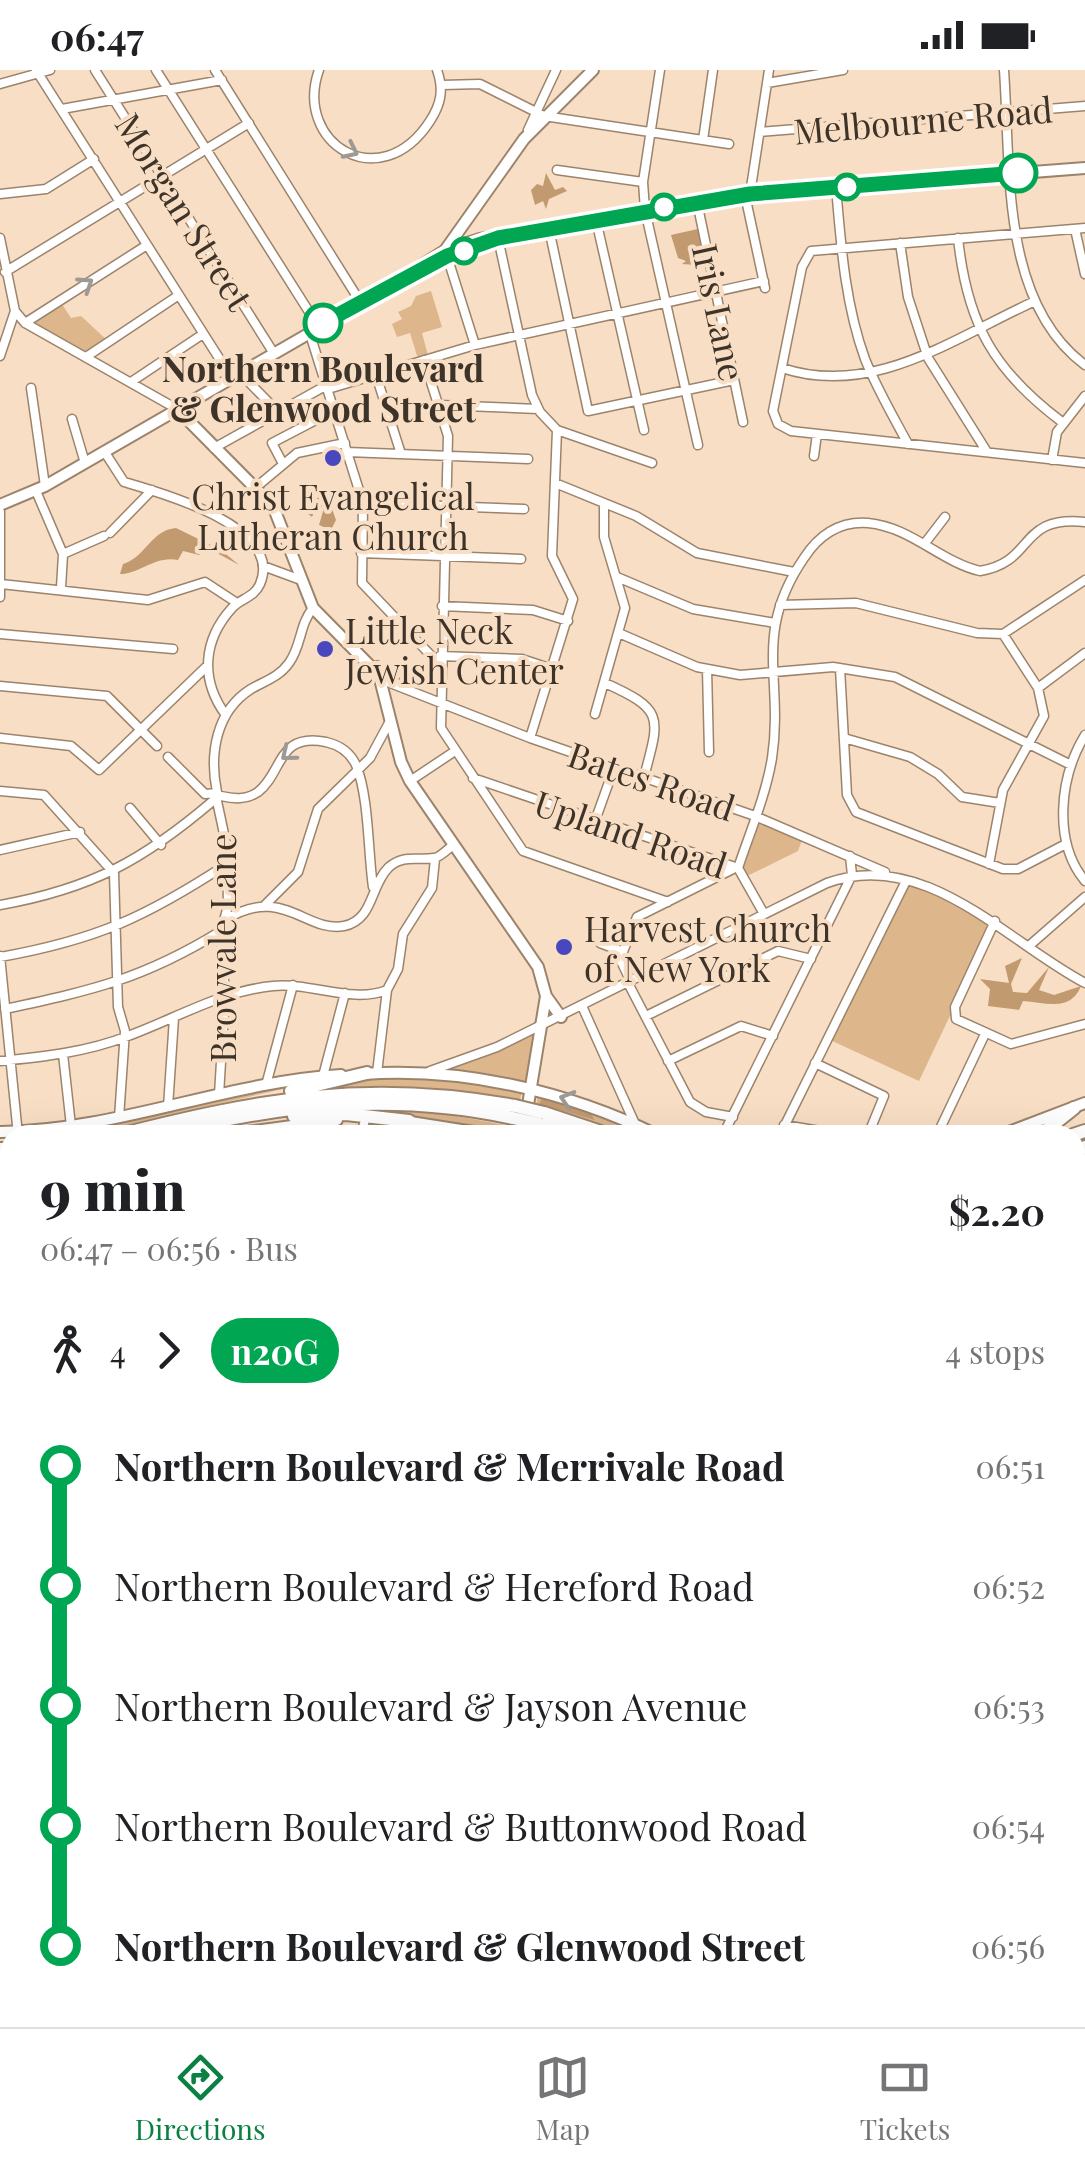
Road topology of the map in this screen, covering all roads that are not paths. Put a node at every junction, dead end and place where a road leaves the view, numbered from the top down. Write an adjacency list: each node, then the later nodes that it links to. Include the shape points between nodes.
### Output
1 (50, 70): 14 (street)
2 (94, 70): 20 (street, Morgan Street)
3 (156, 70): 19 (street)
4 (216, 70): 15 (street)
5 (319, 70): 18 (street, one-way to 18, via 314,96 324,131 344,150 372,159 391,158 414,144)
6 (437, 70): 18 (street)
7 (556, 70): 24 (street)
8 (593, 70): 24 (main road)
9 (660, 70): 26 (street)
10 (713, 70): 28 (street)
11 (769, 70): 16 (street)
12 (843, 70): 16 (street)
13 (1004, 70): 23 (street)
14 (37, 72): 17 (street); 22 (street)
15 (222, 80): 19 (street); 25 (street)
16 (767, 83): 27 (street)
17 (0, 84)
18 (442, 86): 24 (street, via 487,86)
19 (168, 90): 20 (street); 30 (street)
20 (115, 99): 22 (street); 35 (street, Morgan Street)
21 (1085, 106): 23 (street, Melbourne Road)
22 (62, 109): 31 (street)
23 (1007, 113): 27 (street, Melbourne Road); 34 (street)
24 (540, 115): 26 (street); 44 (main road)
25 (248, 122): 30 (street); 61 (street)
26 (650, 132): 28 (street); 36 (street)
27 (760, 132): 39 (street)
28 (703, 140): 29 (street)
29 (729, 144)
30 (206, 149): 35 (street); 68 (street)
31 (94, 160): 38 (street, via 46,188); 40 (street)
32 (1085, 168): 34 (main road)
33 (556, 170): 36 (street)
34 (1012, 174): 37 (main road); 47 (street)
35 (163, 176): 40 (street); 73 (street, Morgan Street)
36 (643, 182): 42 (street)
37 (836, 188): 39 (main road); 54 (street)
38 (0, 194)
39 (747, 194): 41 (main road); 58 (street, via 765,285)
40 (120, 202): 53 (street); 56 (street)
41 (696, 202): 42 (main road); 58 (street, Iris Lane)
42 (645, 210): 43 (main road); 62 (street)
43 (596, 220): 45 (main road); 64 (street)
44 (462, 229): 51 (main road, via 466,238); 55 (main road)
45 (549, 229): 49 (main road); 66 (street)
46 (1080, 229): 47 (street); 57 (street)
47 (1017, 234): 50 (street); 60 (street)
48 (0, 238): 56 (street)
49 (498, 238): 51 (main road); 55 (main road); 70 (street)
50 (958, 238): 52 (street); 67 (street)
51 (480, 240): 55 (main road)
52 (900, 243): 54 (street); 72 (street)
53 (147, 245): 59 (street); 65 (street, one-way to 53)
54 (842, 248): 78 (street, via 804,258); 81 (street, via 851,310)
55 (446, 253): 61 (main road); 71 (street)
56 (5, 272): 63 (street)
57 (1085, 274)
58 (715, 292): 62 (street); 82 (street, Iris Lane)
59 (178, 296): 69 (street); 75 (street)
60 (1033, 302): 67 (street); 77 (street, via 1052,336)
61 (361, 303): 68 (main road)
62 (666, 303): 64 (street); 86 (street)
63 (15, 311): 65 (street); 74 (street)
64 (617, 314): 66 (street); 88 (street)
65 (26, 324): 75 (street)
66 (568, 324): 70 (street); 88 (street, via 588,409)
67 (979, 327): 72 (street); 96 (street, via 1013,382)
68 (313, 329): 73 (main road); 84 (street)
69 (203, 334): 79 (street); 83 (street)
70 (519, 336): 71 (street); 91 (street)
71 (475, 345): 76 (street)
72 (926, 351): 81 (street); 105 (street)
73 (274, 352): 79 (main road)
74 (0, 356)
75 (86, 357): 83 (street)
76 (424, 360): 80 (street); 89 (street)
77 (1085, 365)
78 (782, 368): 81 (street, via 830,378); 99 (street, via 776,421 786,430)
79 (235, 375): 90 (main road); 93 (street)
80 (376, 375): 84 (street); 106 (street)
81 (872, 376): 100 (street)
82 (734, 380): 86 (street); 95 (street, Iris Lane)
83 (131, 382): 90 (street)
84 (328, 387): 92 (street); 93 (street)
85 (31, 388): 116 (street)
86 (686, 391): 88 (street); 101 (street)
87 (1085, 396): 96 (street)
88 (636, 402): 98 (street)
89 (440, 405): 91 (street); 107 (street)
90 (177, 409): 103 (main road); 104 (main road)
91 (538, 409): 97 (street)
92 (335, 410): 102 (street); 112 (street, via 272,443)
93 (278, 412): 103 (street)
94 (72, 420): 111 (street)
95 (743, 422)
96 (1062, 422): 110 (street)
97 (557, 430): 113 (street); 115 (street)
98 (644, 430)
99 (817, 434): 100 (street); 108 (street)
100 (908, 444): 105 (street)
101 (698, 445)
102 (346, 447): 106 (street); 112 (street, via 306,450); 119 (street)
103 (214, 448): 117 (main road)
104 (104, 452): 111 (main road); 118 (street, via 124,482)
105 (988, 453): 110 (street)
106 (401, 454): 107 (street)
107 (448, 456): 109 (street); 121 (street)
108 (814, 456)
109 (528, 458)
110 (1052, 460): 114 (street)
111 (85, 462): 116 (main road)
112 (282, 462): 117 (street)
113 (652, 463)
114 (1085, 463)
115 (555, 482): 120 (street); 143 (street, via 552,556 572,593)
116 (41, 488): 122 (main road); 128 (street)
117 (255, 488): 134 (main road, via 274,506)
118 (152, 490): 128 (street, via 107,534); 131 (street, via 198,504 230,525)
119 (363, 503): 121 (street); 127 (street)
120 (604, 503): 132 (street, via 698,554); 133 (street, via 604,537)
121 (446, 506): 123 (street); 129 (street)
122 (0, 509): 136 (street)
123 (524, 509)
124 (945, 517): 126 (street)
125 (1085, 522): 126 (street, via 1042,525 1013,558 986,570)
126 (925, 542): 132 (street, via 877,525 848,525 820,538)
127 (361, 553): 129 (street); 149 (street, via 364,587)
128 (62, 554): 137 (street)
129 (444, 556): 130 (street); 141 (street)
130 (521, 559)
131 (263, 566): 134 (street); 139 (street, via 256,592)
132 (794, 572): 140 (street)
133 (617, 576): 144 (street, via 693,609); 146 (street, via 626,608)
134 (302, 580): 142 (main road)
135 (1085, 580): 147 (street)
136 (1, 584): 137 (street); 138 (street)
137 (61, 588): 139 (street, via 148,600 205,582)
138 (0, 596)
139 (237, 603): 154 (street, via 214,637)
140 (780, 605): 144 (street); 147 (street, via 856,602)
141 (442, 606): 143 (street, via 533,610); 148 (street)
142 (313, 608): 153 (main road); 166 (street, via 286,666)
143 (568, 621): 156 (street)
144 (774, 623): 158 (street)
145 (0, 634): 150 (street)
146 (621, 634): 157 (street); 160 (street)
147 (1004, 634): 163 (street)
148 (440, 644): 149 (street); 152 (street)
149 (424, 649): 152 (street)
150 (173, 650)
151 (1085, 653): 163 (street)
152 (440, 661): 156 (street, via 522,660); 165 (street)
153 (369, 662): 159 (main road); 162 (main road)
154 (206, 667): 166 (street); 169 (street)
155 (840, 668): 158 (street); 173 (street); 175 (street, via 902,680)
156 (552, 669): 172 (street)
157 (708, 669): 158 (street); 180 (street)
158 (770, 675): 195 (street, via 773,753)
159 (395, 683): 162 (street); 164 (street, Bates Road)
160 (605, 683): 167 (street); 187 (street, via 644,701 656,715)
161 (0, 686): 169 (street, via 107,696)
162 (383, 688): 164 (street, Bates Road); 168 (main road)
163 (1038, 688): 175 (street, via 1044,716)
164 (408, 689): 165 (street, Bates Road)
165 (439, 703): 172 (street, Bates Road); 178 (street, via 439,722)
166 (226, 714): 192 (street, Browvale Lane, via 214,752)
167 (595, 714)
168 (390, 720): 174 (street); 177 (main road)
169 (139, 728): 171 (street, via 99,770 71,746); 176 (street)
170 (1085, 735): 183 (street)
171 (0, 738)
172 (530, 738): 184 (street, Bates Road)
173 (844, 738): 193 (street, via 910,757 962,797); 205 (street, via 847,795 856,812)
174 (380, 742): 177 (street); 182 (street)
175 (1030, 742): 183 (street); 193 (street)
176 (157, 746)
177 (396, 746): 188 (main road)
178 (456, 750): 186 (street); 188 (street)
179 (347, 752): 182 (street); 185 (street); 192 (street, one-way to 192, via 322,741 301,743 281,755 259,791)
180 (709, 752)
181 (168, 757): 192 (street)
182 (370, 758): 185 (street)
183 (1070, 765): 200 (street)
184 (614, 768): 187 (street, Bates Road); 196 (street)
185 (358, 772): 189 (street); 190 (street)
186 (474, 778): 196 (street, Upland Road); 217 (street, via 523,852)
187 (644, 778): 195 (street, Bates Road)
188 (410, 781): 199 (main road)
189 (348, 782): 190 (street); 219 (street, via 318,809 300,866)
190 (360, 788): 209 (street)
191 (0, 791): 197 (street, via 44,795)
192 (216, 797): 198 (street); 204 (street, Browvale Lane)
193 (1000, 803): 205 (street)
194 (130, 808): 198 (street)
195 (755, 816): 202 (street, Bates Road); 206 (street)
196 (595, 821): 206 (street, Upland Road)
197 (80, 832): 201 (street); 208 (street)
198 (162, 845): 208 (street)
199 (453, 845): 203 (street); 246 (main road, via 538,967)
200 (1064, 846): 205 (street, via 1018,869); 215 (street)
201 (0, 850)
202 (850, 856): 212 (street); 213 (street, Bates Road)
203 (435, 859): 211 (street, via 406,858); 243 (street, via 432,888 403,934)
204 (226, 864): 207 (street); 210 (street, Browvale Lane)
205 (989, 864)
206 (736, 868): 220 (street); 226 (street, Upland Road)
207 (215, 871): 210 (street); 230 (street)
208 (114, 873): 221 (street, via 55,895); 230 (street)
209 (371, 874): 211 (street); 216 (street)
210 (226, 876): 222 (street, Browvale Lane)
211 (382, 876): 216 (street)
212 (852, 876): 213 (street); 226 (street); 238 (street)
213 (894, 876): 214 (street, Bates Road)
214 (906, 881): 229 (street, Bates Road); 261 (street)
215 (1085, 882)
216 (373, 888): 224 (street, via 366,912 342,926)
217 (647, 895): 220 (street); 227 (street)
218 (1085, 897): 235 (street)
219 (276, 898): 223 (street); 224 (street)
220 (668, 902): 227 (street)
221 (0, 905)
222 (228, 906): 225 (street); 228 (street, Browvale Lane)
223 (264, 906): 224 (street); 225 (street)
224 (279, 908)
225 (238, 912): 228 (street)
226 (764, 914): 239 (street)
227 (637, 917): 236 (street)
228 (225, 920): 231 (street, Browvale Lane)
229 (995, 921): 235 (street, Bates Road); 254 (street, via 954,1012)
230 (118, 928): 237 (street); 241 (street)
231 (222, 931): 232 (street); 233 (street, Browvale Lane)
232 (210, 938): 233 (street); 241 (street)
233 (222, 942): 245 (street, Browvale Lane)
234 (600, 943): 236 (street)
235 (1030, 946): 240 (street, Bates Road)
236 (621, 951): 239 (street)
237 (0, 956): 248 (street)
238 (811, 959): 250 (street, via 778,951); 255 (street)
239 (630, 982): 247 (street); 250 (street)
240 (1085, 983)
241 (116, 985): 248 (street); 256 (street)
242 (293, 986): 244 (street); 245 (street); 266 (street)
243 (387, 990): 244 (street, via 365,997); 262 (street)
244 (345, 993): 264 (street)
245 (225, 996): 251 (street); 268 (street, Browvale Lane)
246 (546, 996): 249 (main road); 253 (main road)
247 (582, 1006): 249 (street); 278 (street)
248 (5, 1009): 259 (street)
249 (561, 1016): 253 (street)
250 (646, 1016): 260 (street)
251 (174, 1018): 256 (street); 271 (street)
252 (1085, 1024): 254 (street, via 1019,1043)
253 (541, 1026): 258 (street); 267 (main road)
254 (985, 1034): 294 (street)
255 (773, 1036): 260 (street, via 741,1026); 273 (street)
256 (124, 1038): 257 (street); 274 (street)
257 (64, 1054): 259 (street); 280 (street)
258 (472, 1057): 263 (street); 265 (street)
259 (5, 1061): 279 (street)
260 (668, 1061): 273 (street, via 690,1102)
261 (816, 1063): 292 (street); 293 (street, via 884,1098)
262 (372, 1073): 263 (main road); 264 (main road); 269 (highway)
263 (421, 1073): 265 (main road)
264 (323, 1076): 266 (main road)
265 (480, 1080): 267 (main road)
266 (266, 1085): 268 (main road)
267 (530, 1089): 278 (main road, one-way to 267); 288 (main road)
268 (219, 1095): 271 (main road)
269 (243, 1104): 272 (highway, via 398,1092); 282 (highway)
270 (1080, 1105): 295 (main road); 296 (highway)
271 (168, 1106): 274 (main road)
272 (514, 1112): 275 (highway, bridge); 283 (highway, via 338,1104)
273 (733, 1117): 291 (street)
274 (119, 1118): 281 (main road)
275 (541, 1118): 289 (highway); 290 (highway)
276 (365, 1120): 277 (main road); 285 (main road); 286 (street)
277 (409, 1121): 284 (highway, via 304,1114); 287 (main road)
278 (635, 1124)
279 (17, 1125)
280 (70, 1125)
281 (76, 1125)
282 (159, 1125)
283 (202, 1125)
284 (217, 1125)
285 (275, 1125)
286 (364, 1125)
287 (420, 1125)
288 (525, 1125)
289 (555, 1125)
290 (569, 1125)
291 (729, 1125)
292 (784, 1125)
293 (872, 1125)
294 (943, 1125)
295 (1027, 1125)
296 (1053, 1125)

